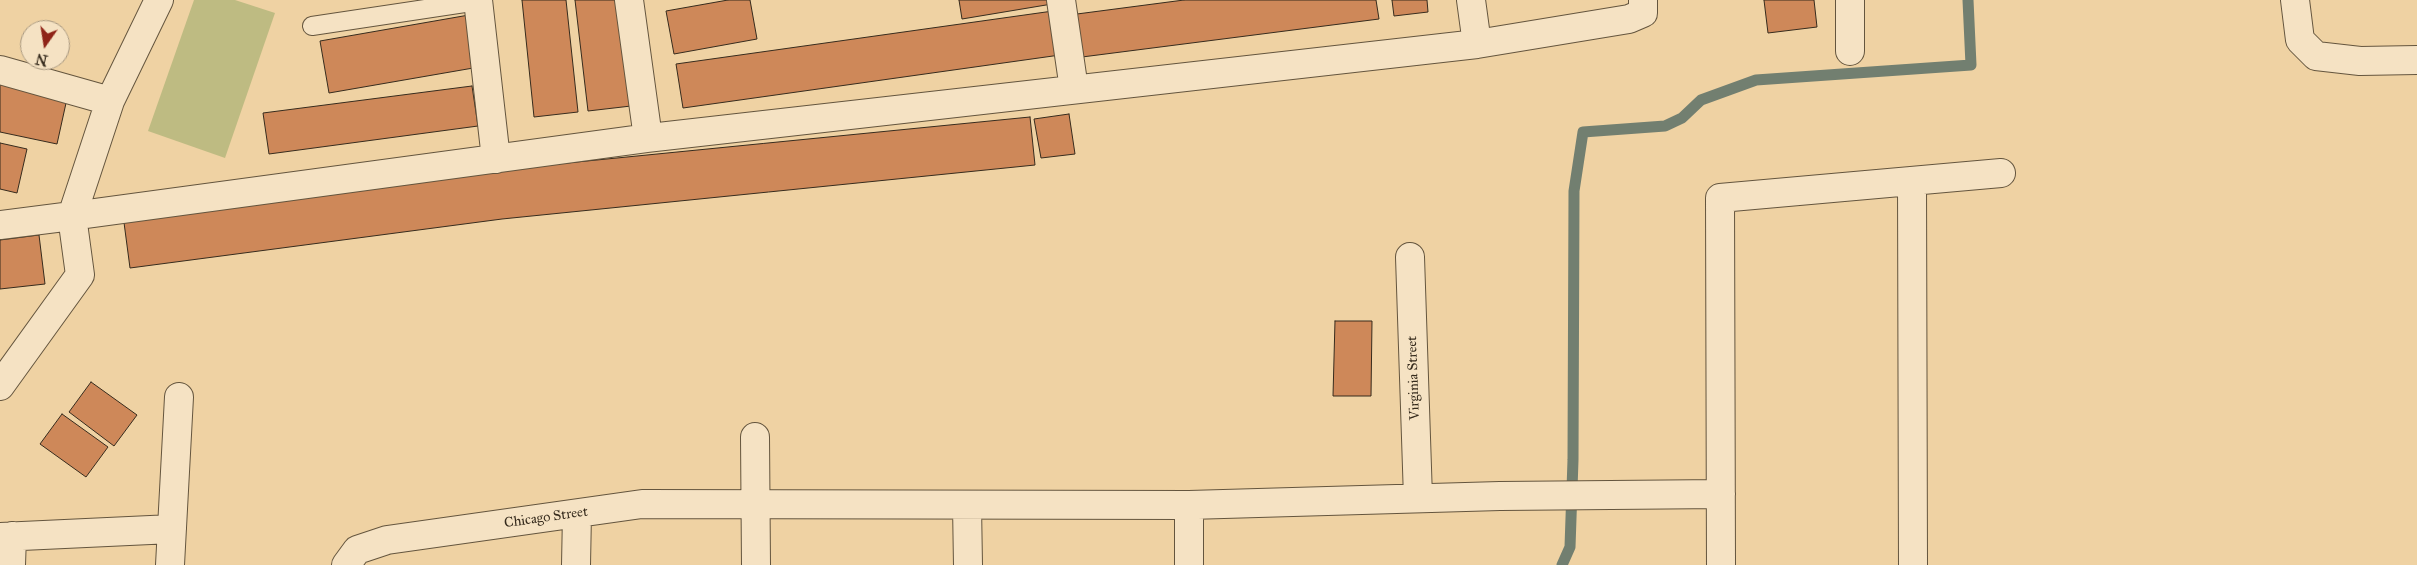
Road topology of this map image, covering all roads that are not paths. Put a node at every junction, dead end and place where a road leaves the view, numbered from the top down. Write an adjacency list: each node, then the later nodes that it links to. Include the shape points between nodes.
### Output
1 (159, 0): 15 (street)
2 (478, 0): 9 (lane); 17 (street)
3 (630, 0): 16 (street)
4 (1061, 0): 14 (street)
5 (1471, 0): 10 (street)
6 (1643, 0): 10 (street, via 1643,13 1629,19)
7 (1850, 0): 11 (street)
8 (2296, 0): 12 (street, via 2300,40 2316,56 2360,61)
9 (312, 26)
10 (1477, 44): 14 (street)
11 (1850, 51)
12 (2417, 60)
13 (0, 70): 15 (street)
14 (1074, 90): 16 (street)
15 (110, 101): 20 (street)
16 (648, 138): 17 (street)
17 (496, 159): 20 (street)
18 (2001, 173): 19 (street)
19 (1912, 182): 26 (street, via 1720,198); 42 (street)
20 (72, 216): 21 (street); 23 (street, via 80,275)
21 (2, 224)
22 (1410, 257): 27 (street, Virginia Street)
23 (0, 386)
24 (179, 397): 32 (street)
25 (755, 437): 30 (street)
26 (1721, 494): 27 (street, Chicago Street); 41 (street)
27 (1418, 498): 29 (street, Chicago Street)
28 (967, 505): 29 (street, Chicago Street); 30 (street, Chicago Street); 39 (street)
29 (1189, 505): 40 (street)
30 (756, 506): 31 (street, Chicago Street, via 642,504); 38 (street)
31 (577, 514): 36 (street, Chicago Street, via 386,540 357,550); 37 (street)
32 (172, 529): 33 (street); 35 (street)
33 (6, 537): 34 (street)
34 (11, 565)
35 (170, 565)
36 (346, 565)
37 (576, 565)
38 (756, 565)
39 (968, 565)
40 (1189, 565)
41 (1721, 565)
42 (1913, 565)

